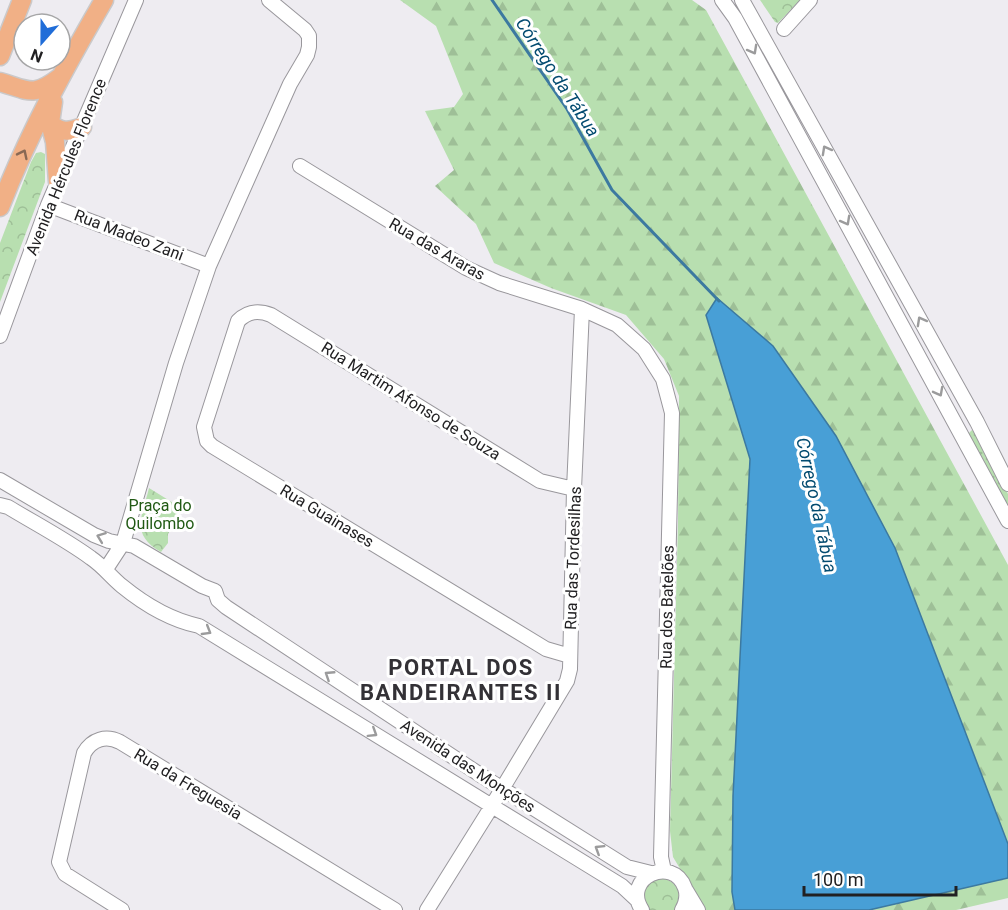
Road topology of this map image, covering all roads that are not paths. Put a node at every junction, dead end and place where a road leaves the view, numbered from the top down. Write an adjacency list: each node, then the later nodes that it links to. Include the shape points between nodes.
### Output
1 (22, 0): 8 (main road)
2 (104, 0): 11 (main road)
3 (136, 0): 14 (street, Avenida Hércules Florence)
4 (269, 0): 19 (street, via 305,30 309,47)
5 (722, 0): 25 (street, one-way to 25)
6 (742, 0): 24 (street, one-way to 6)
7 (810, 0): 9 (street)
8 (6, 27): 10 (main road)
9 (784, 29)
10 (0, 56)
11 (60, 77): 12 (main road, via 38,91); 13 (main road); 18 (main road, one-way to 11)
12 (0, 82)
13 (50, 123): 14 (main road, via 57,130 69,132); 16 (main road)
14 (82, 127): 16 (street, Avenida Hércules Florence)
15 (300, 166): 20 (street, Rua das Araras, via 466,268 499,283)
16 (58, 182): 17 (street, Avenida Hércules Florence)
17 (48, 205): 19 (street, Rua Madeo Zani); 22 (street, Avenida Hércules Florence)
18 (0, 207)
19 (209, 266): 31 (street)
20 (582, 309): 23 (street, Rua das Araras, via 617,325); 28 (street, Rua das Tordesilhas)
21 (250, 313): 28 (street, Rua Martim Afonso de Souza, via 271,315 540,481); 33 (street, Rua Guainases, via 238,321 206,420 205,434 212,446 546,649)
22 (0, 336)
23 (644, 349): 36 (street, Rua dos Batelões, via 663,379 672,413)
24 (976, 422): 25 (street); 27 (street)
25 (959, 429): 30 (street)
26 (0, 480): 31 (street, Avenida das Monções, one-way to 26, via 94,535)
27 (1008, 483)
28 (574, 489): 33 (street, Rua das Tordesilhas)
29 (0, 505): 32 (street, Avenida das Monções)
30 (1008, 521)
31 (123, 543): 32 (street); 34 (street, Avenida das Monções, one-way to 31, via 226,608 215,591)
32 (106, 569): 35 (street, Avenida das Monções, one-way to 35, via 153,608 199,626)
33 (570, 656): 34 (street, Rua das Tordesilhas, via 567,681)
34 (502, 789): 35 (street, Rua das Tordesilhas); 36 (street, Avenida das Monções, one-way to 34, via 627,867)
35 (492, 806): 38 (street, Avenida das Monções, via 622,886); 41 (street, Rua das Tordesilhas)
36 (658, 872): 37 (street, via 681,880); 38 (street, via 642,881 637,893)
37 (687, 899): 42 (street); 43 (street)
38 (639, 905)
39 (122, 910): 40 (street, Rua da Freguesia, via 60,869 59,855 84,753 93,742 106,737)
40 (395, 910)
41 (427, 910)
42 (682, 910)
43 (698, 910)

